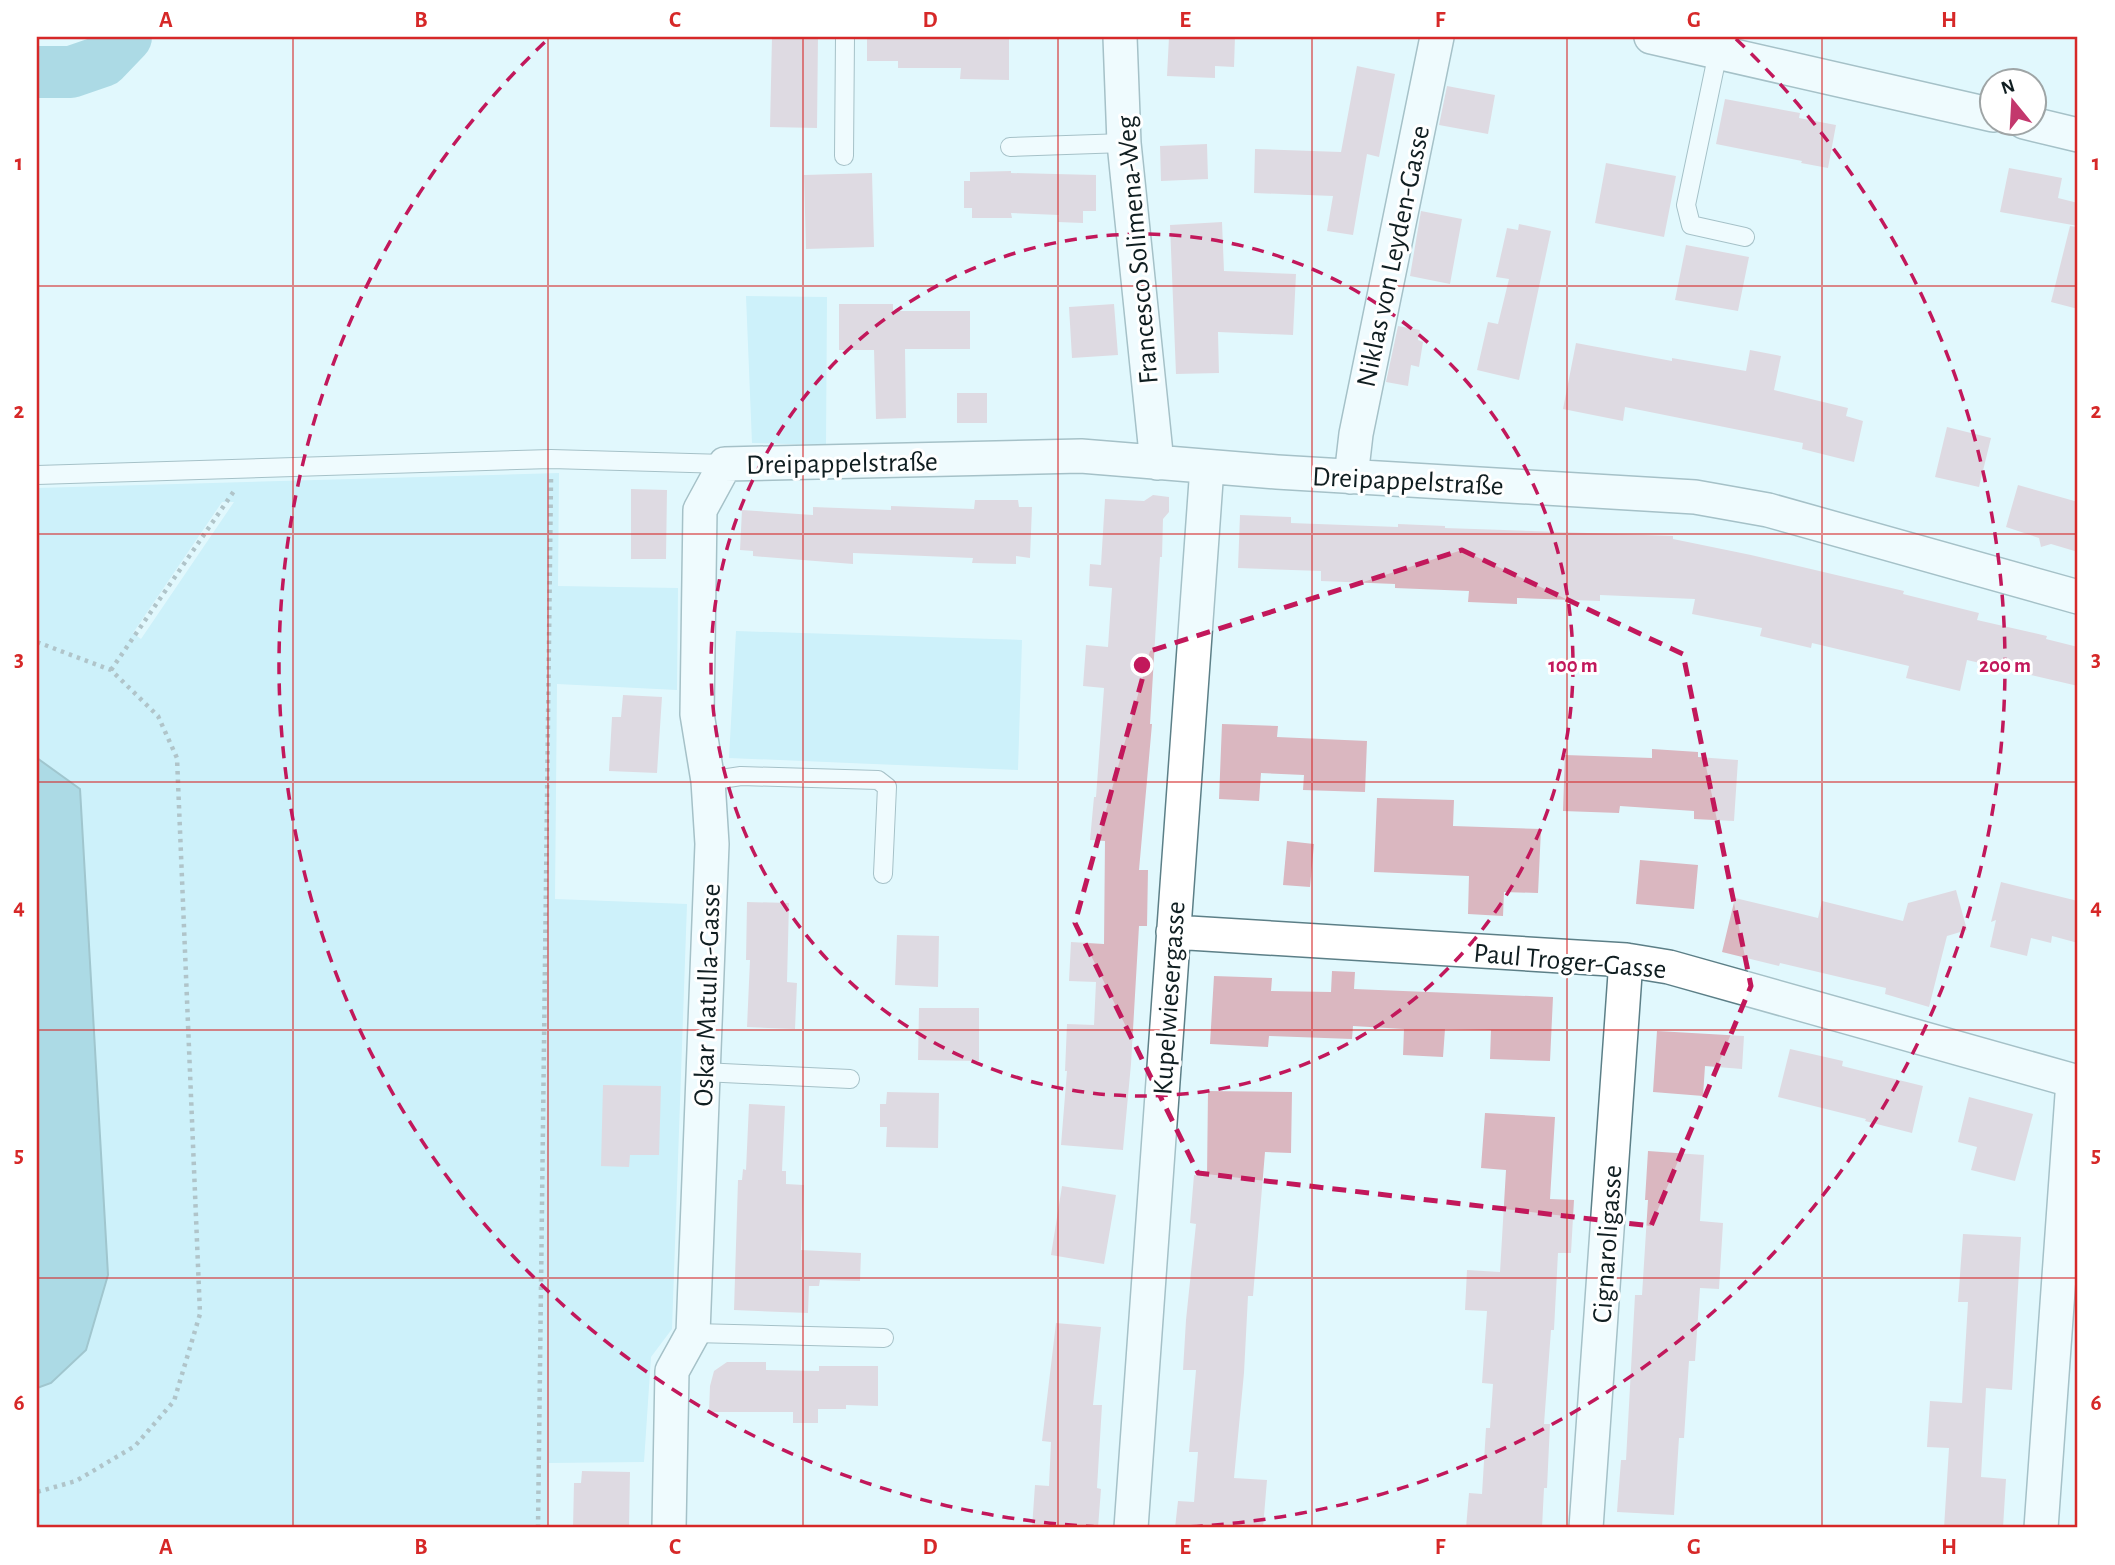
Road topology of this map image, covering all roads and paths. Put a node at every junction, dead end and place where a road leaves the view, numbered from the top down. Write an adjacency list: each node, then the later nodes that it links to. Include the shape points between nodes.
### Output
1 (845, 37): 12 (lane)
2 (1119, 37): 10 (street, Francesco Solimena-Weg)
3 (1437, 37): 20 (street, Niklas von Leyden-Gasse)
4 (1651, 37): 6 (street)
5 (1758, 49): 6 (street); 7 (street)
6 (1718, 52): 13 (lane, via 1686,205 1691,225)
7 (1979, 111)
8 (2048, 128): 9 (street)
9 (2078, 135)
10 (1124, 143): 11 (lane); 15 (street, Francesco Solimena-Weg)
11 (1010, 147)
12 (844, 156)
13 (1745, 237)
14 (551, 459): 16 (lane); 18 (lane); 34 (path)
15 (1157, 463): 16 (street, Dreipappelstraße, via 1081,457); 17 (street, Dreipappelstraße)
16 (725, 464): 24 (street, Oskar Matulla-Gasse, via 700,510 696,714)
17 (1207, 467): 20 (street, Dreipappelstraße); 26 (street, Kupelwiesergasse)
18 (250, 468): 19 (lane); 23 (path)
19 (37, 475)
20 (1351, 477): 21 (street, Dreipappelstraße, via 1695,497 1768,510)
21 (2078, 597)
22 (37, 642): 23 (path)
23 (111, 670): 33 (path, via 158,716 177,758 200,1314 174,1401 135,1446 76,1481)
24 (708, 781): 25 (lane, via 741,776 878,780 887,787); 28 (street, Oskar Matulla-Gasse, via 712,844)
25 (883, 874)
26 (1173, 932): 27 (street, Paul Troger-Gasse); 36 (street, Kupelwiesergasse)
27 (1626, 961): 30 (street, Paul Troger-Gasse, via 1668,967); 37 (street, Cignaroligasse)
28 (703, 1072): 29 (lane); 31 (street, Oskar Matulla-Gasse)
29 (850, 1079)
30 (2075, 1082): 38 (street)
31 (693, 1333): 32 (lane); 35 (street, Oskar Matulla-Gasse, via 672,1371)
32 (884, 1338)
33 (37, 1492)
34 (538, 1528)
35 (669, 1528)
36 (1131, 1528)
37 (1586, 1528)
38 (2041, 1528)

